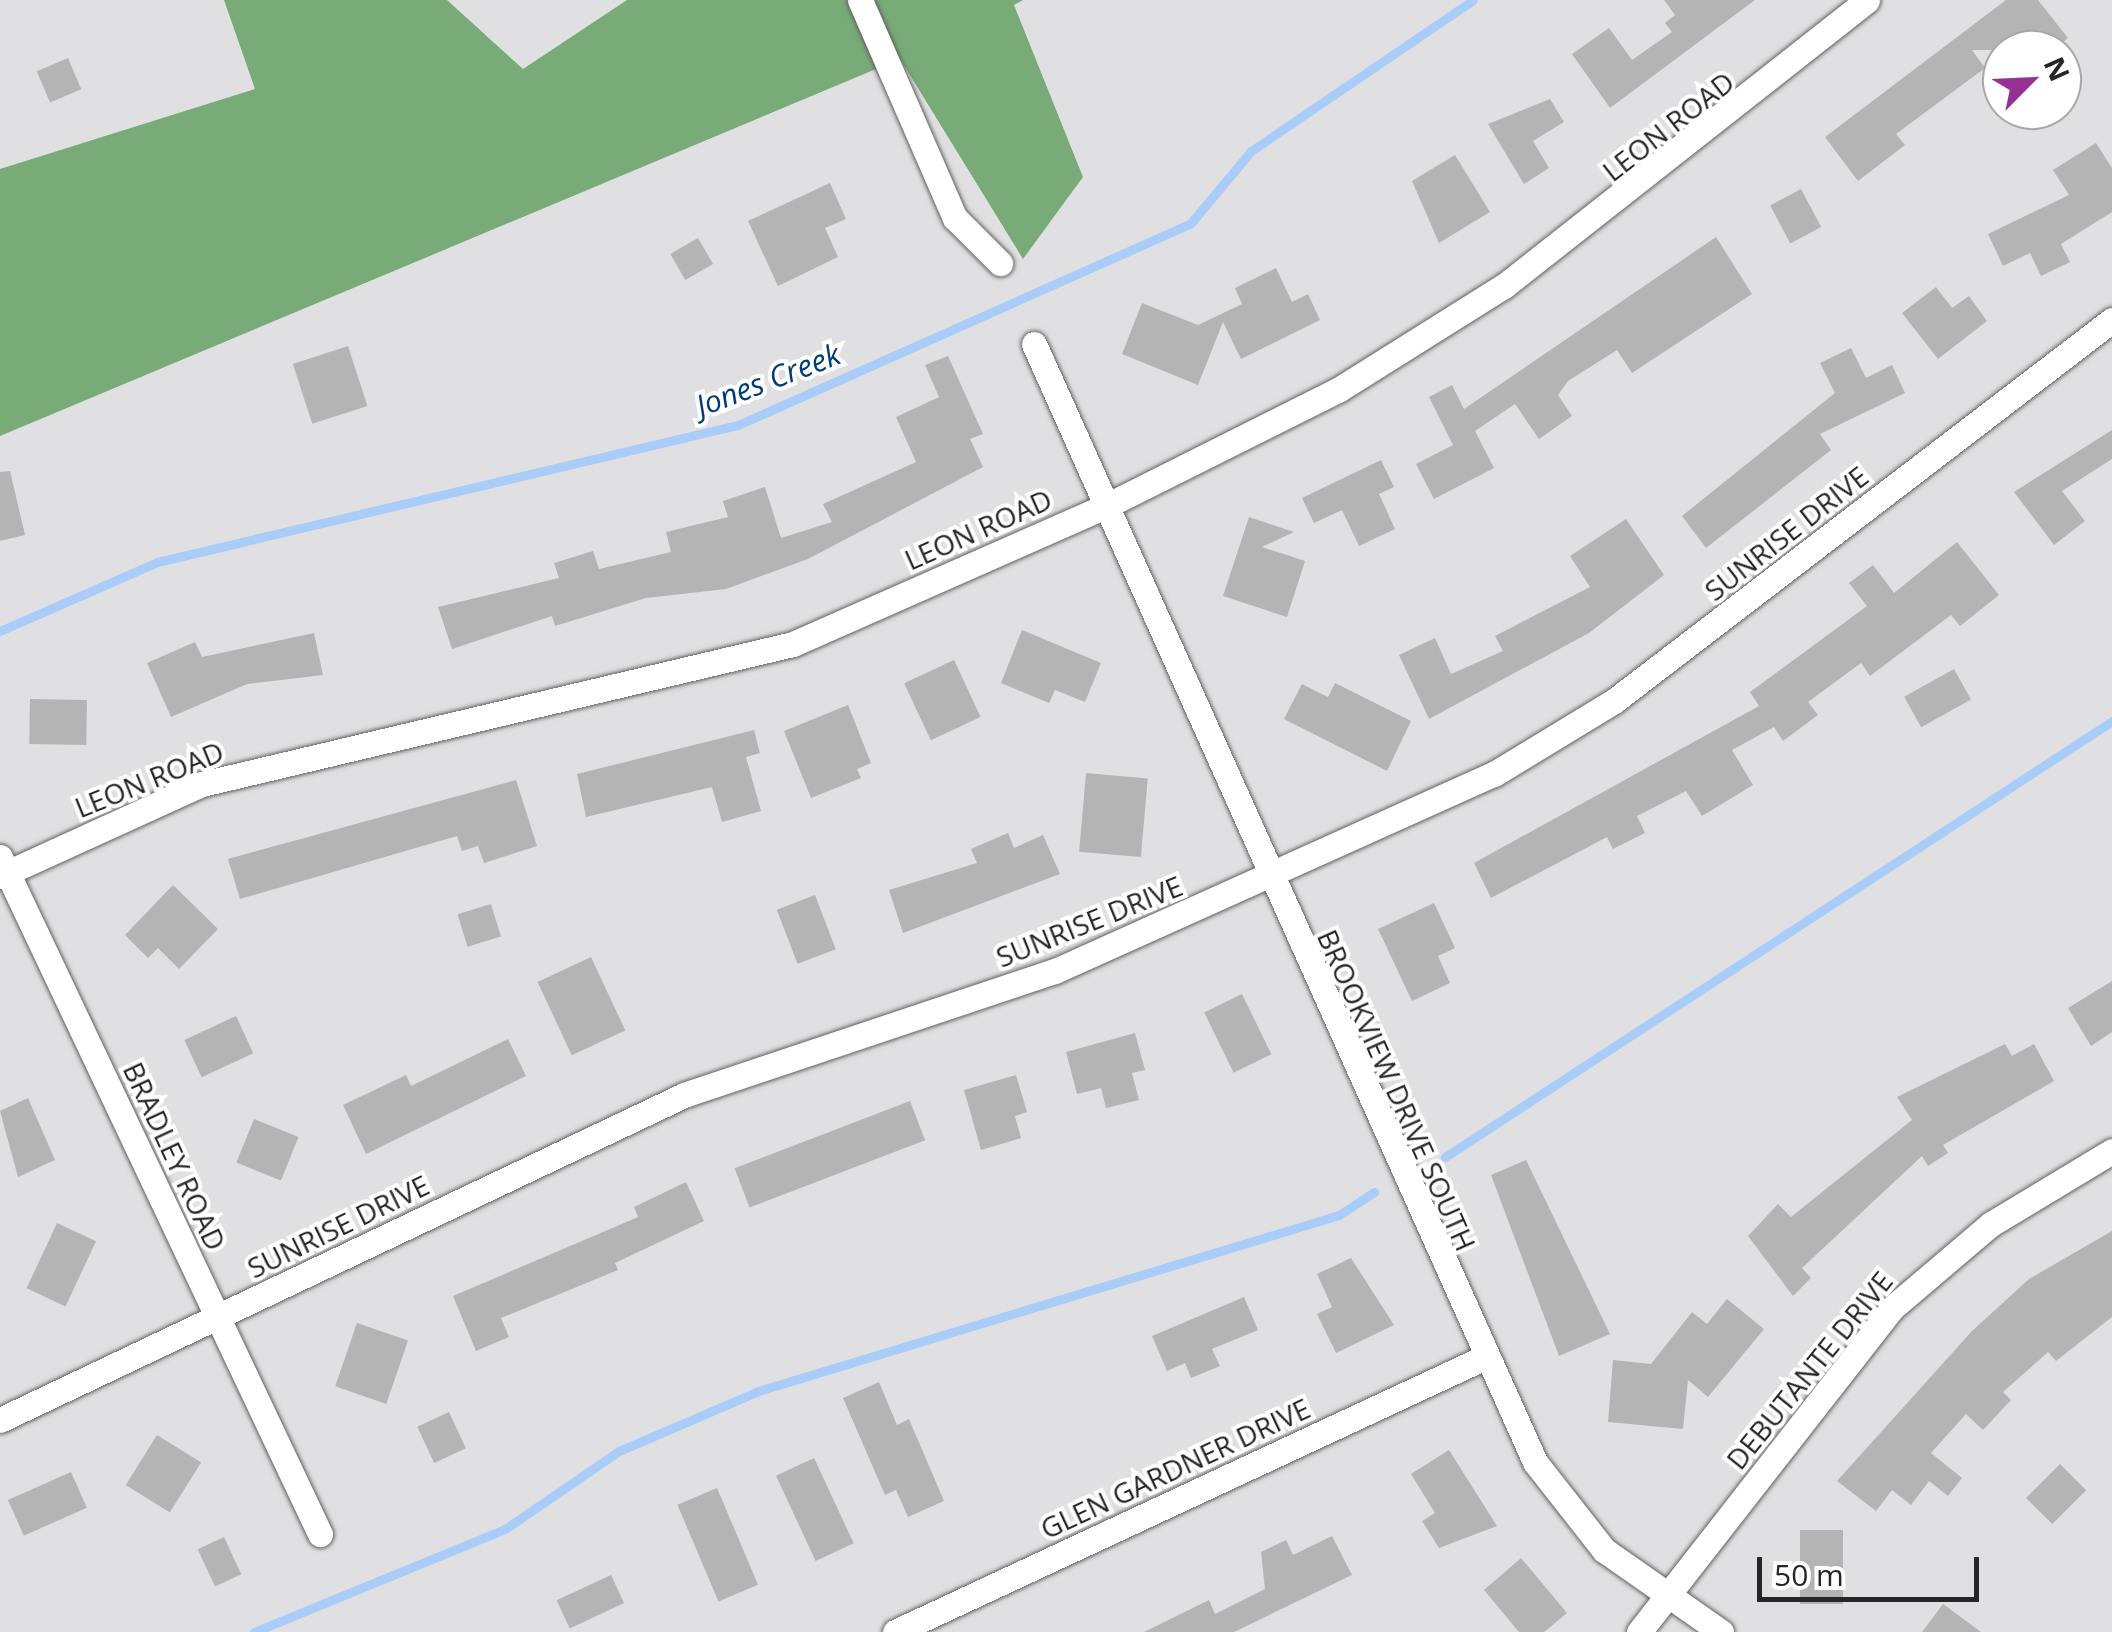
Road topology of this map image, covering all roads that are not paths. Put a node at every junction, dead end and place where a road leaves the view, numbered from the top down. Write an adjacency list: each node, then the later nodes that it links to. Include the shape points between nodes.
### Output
1 (860, 0): 3 (street, via 955,218)
2 (1867, 0): 6 (street, LEON ROAD, via 1504,286 1338,390)
3 (1000, 262)
4 (2112, 320): 8 (street, SUNRISE DRIVE, via 1614,701 1494,774)
5 (1034, 344): 6 (street, BROOKVIEW DRIVE SOUTH)
6 (1110, 504): 7 (street, LEON ROAD, via 794,644 202,784); 8 (street, BROOKVIEW DRIVE SOUTH)
7 (2, 869): 10 (street, BRADLEY ROAD)
8 (1271, 878): 10 (street, SUNRISE DRIVE, via 1055,971 684,1095); 11 (street, BROOKVIEW DRIVE SOUTH)
9 (2112, 1151): 14 (street, DEBUTANTE DRIVE, via 1992,1224 1891,1309)
10 (218, 1317): 12 (street, SUNRISE DRIVE); 13 (street, BRADLEY ROAD)
11 (1482, 1359): 14 (street, BROOKVIEW DRIVE SOUTH, via 1572,1512 1604,1550); 15 (street, GLEN GARDNER DRIVE)
12 (0, 1420)
13 (320, 1534)
14 (1670, 1594): 16 (street, DEBUTANTE DRIVE); 17 (street, BROOKVIEW DRIVE SOUTH)
15 (895, 1632)
16 (1639, 1632)
17 (1721, 1632)

